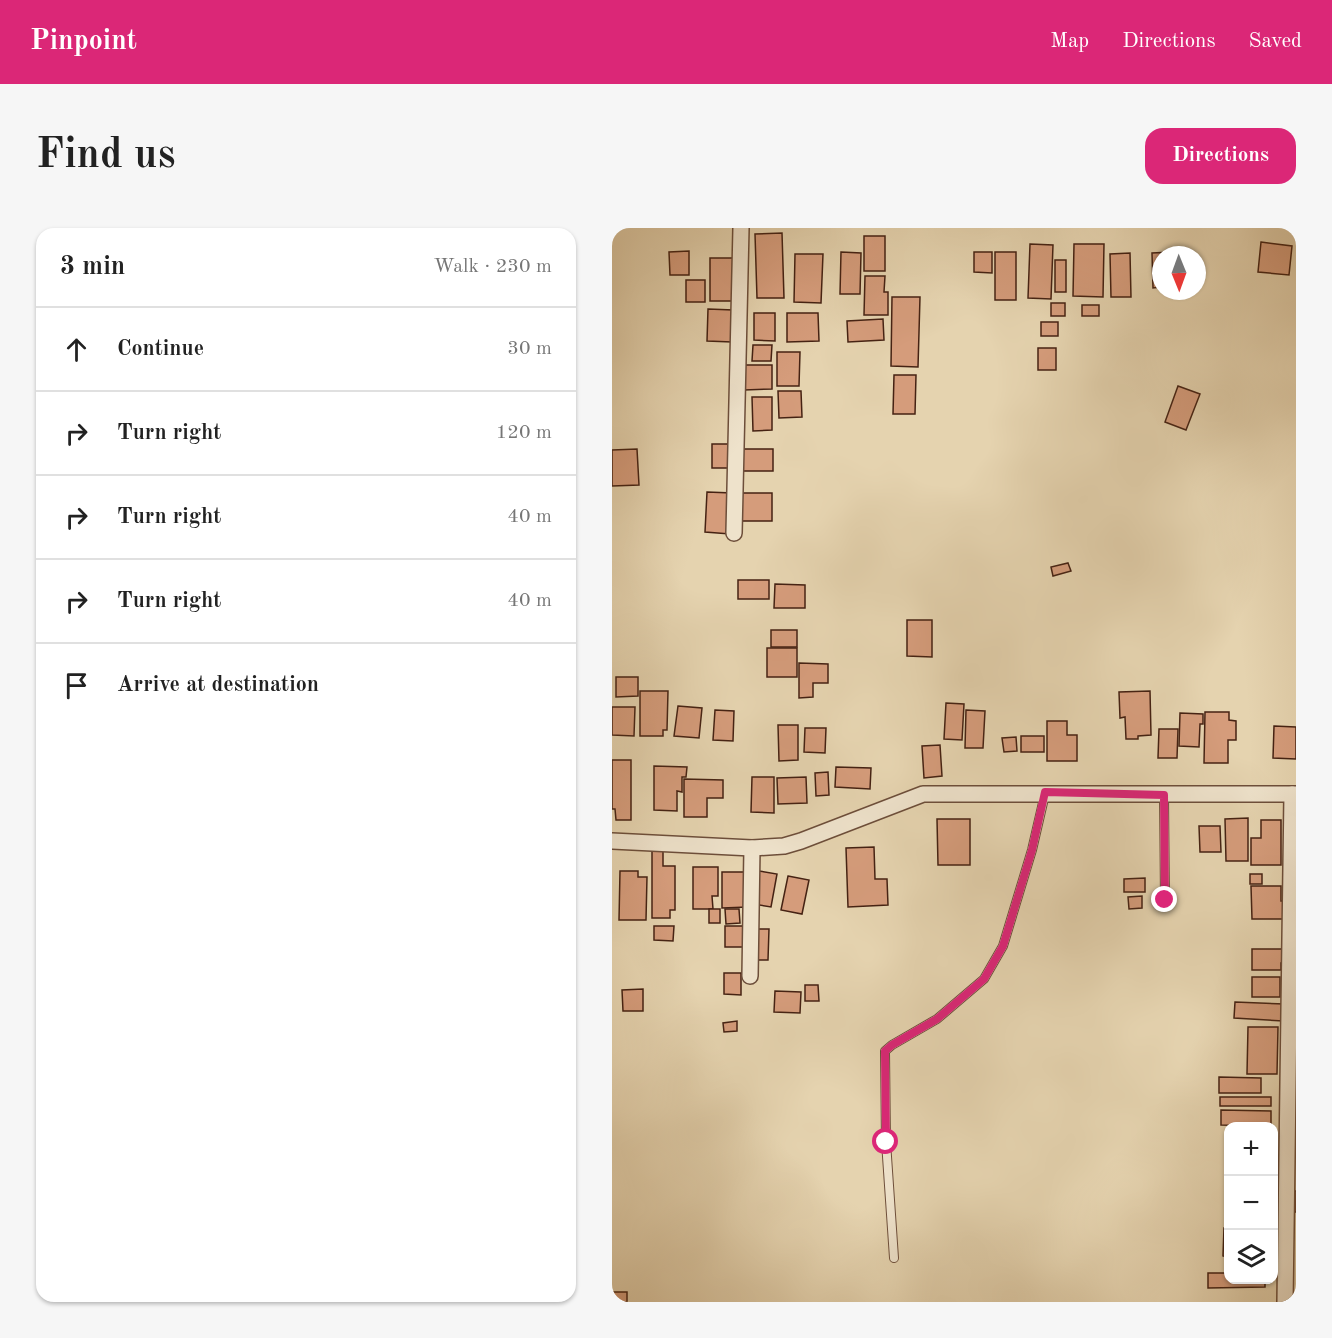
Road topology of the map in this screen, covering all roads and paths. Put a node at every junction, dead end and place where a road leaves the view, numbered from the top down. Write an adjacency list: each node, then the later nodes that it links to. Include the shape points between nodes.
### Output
1 (741, 228): 2 (street)
2 (734, 533)
3 (1045, 792): 5 (street); 7 (street, via 923,794 801,841); 10 (lane, via 1003,946 984,979 937,1019 885,1051)
4 (1294, 794): 5 (street); 11 (street)
5 (1164, 795): 8 (lane)
6 (612, 841): 7 (street)
7 (752, 848): 9 (street)
8 (1165, 900)
9 (750, 976)
10 (894, 1258)
11 (1285, 1302)

